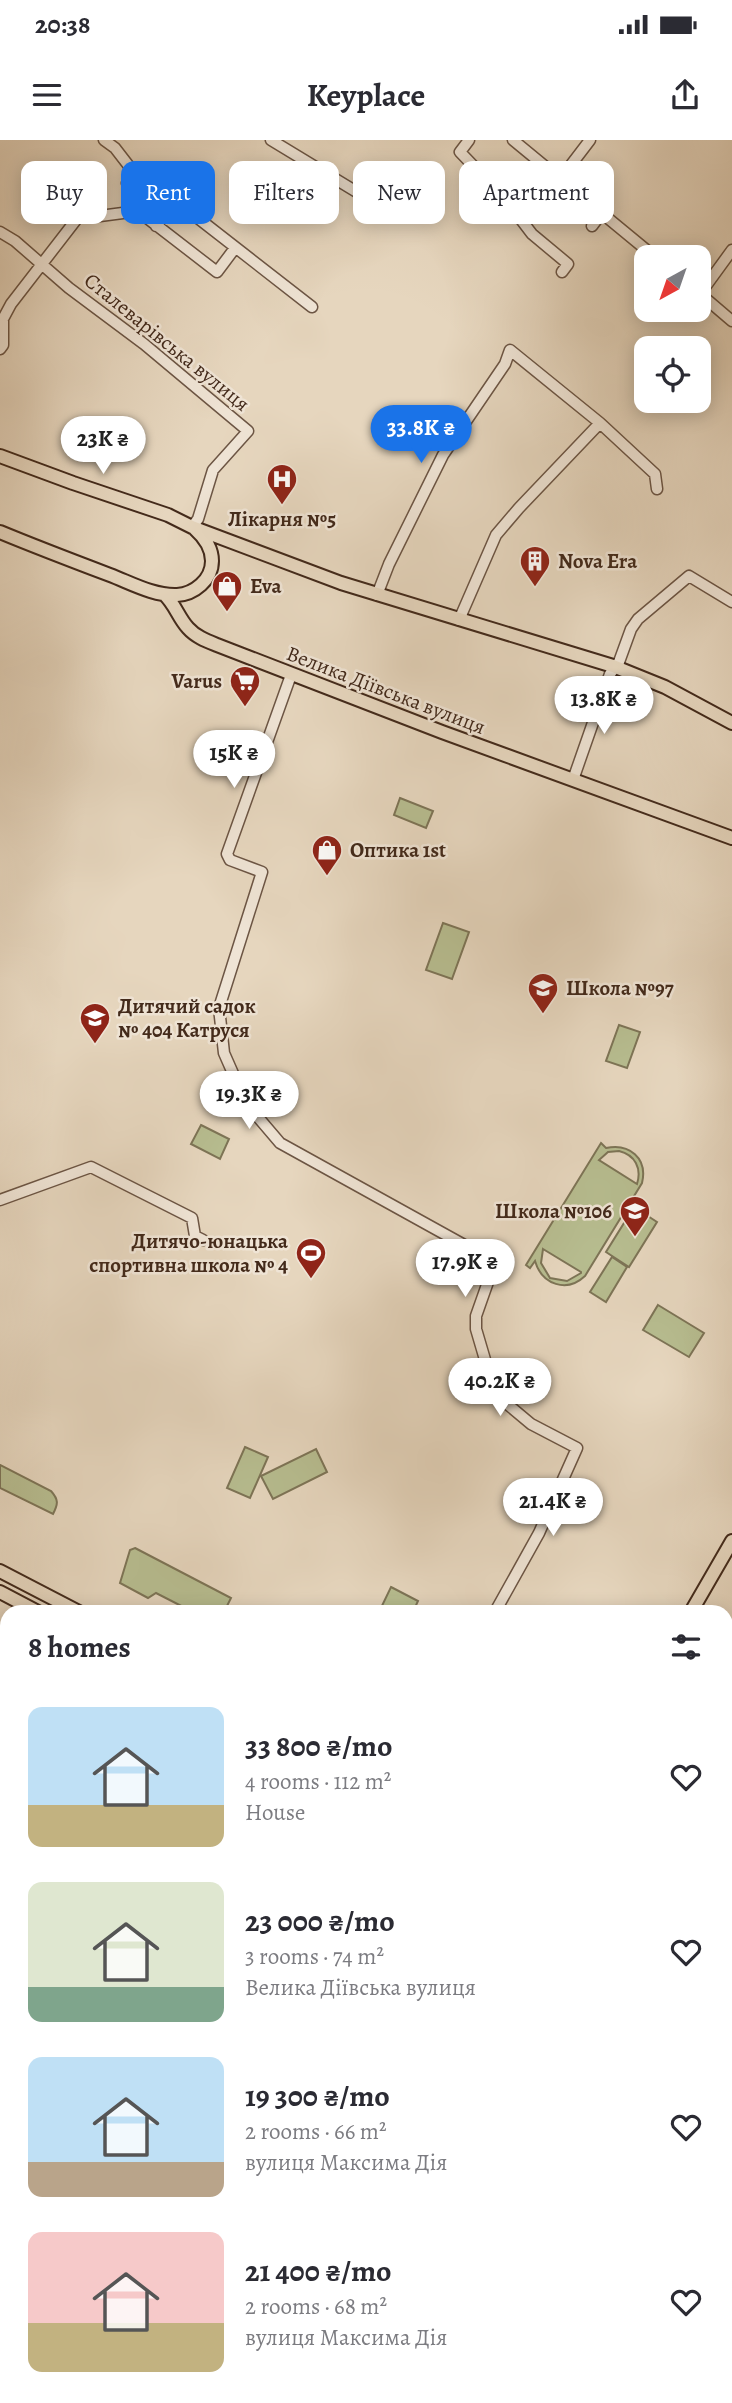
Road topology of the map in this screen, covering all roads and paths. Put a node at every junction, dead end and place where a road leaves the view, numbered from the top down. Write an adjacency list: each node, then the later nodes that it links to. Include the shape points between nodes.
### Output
1 (104, 140): 6 (street)
2 (271, 140): 9 (street)
3 (469, 140): 19 (street, via 460,152)
4 (513, 140): 7 (street)
5 (590, 140): 8 (street)
6 (125, 161)
7 (540, 161)
8 (574, 161)
9 (353, 190)
10 (121, 213): 18 (street, via 100,216 86,207)
11 (154, 224): 13 (street)
12 (614, 224): 15 (street)
13 (156, 226): 16 (street, via 217,272); 16 (street, via 176,201)
14 (0, 232): 18 (street, Сталеварівська вулиця)
15 (640, 245)
16 (235, 248): 22 (street)
17 (732, 250): 20 (street)
18 (41, 263): 24 (street, via 3,318); 28 (street, Сталеварівська вулиця, via 248,431 214,470)
19 (565, 268)
20 (711, 277)
21 (711, 303): 23 (street)
22 (312, 307)
23 (732, 321)
24 (0, 349)
25 (600, 423): 27 (street, via 655,474); 31 (street, via 510,350 443,455); 33 (street, via 496,535)
26 (0, 456): 28 (main road)
27 (657, 489)
28 (192, 527): 30 (main road, via 211,552 212,568 196,589); 31 (main road)
29 (0, 532): 30 (main road)
30 (164, 594): 35 (main road, Велика Діївська вулиця, via 197,636)
31 (377, 595): 33 (main road)
32 (732, 601): 34 (street, via 690,576 638,619)
33 (459, 620): 34 (main road)
34 (613, 666): 36 (main road, via 665,687); 37 (street, via 574,777)
35 (291, 674): 37 (main road, Велика Діївська вулиця); 46 (street, via 227,854 230,860 262,872 219,1008 224,1053 246,1103 280,1143 495,1262 476,1316 491,1380 500,1398 531,1424 577,1448)
36 (732, 723)
37 (569, 779): 38 (main road, Велика Діївська вулиця)
38 (732, 838)
39 (0, 1200): 40 (street, via 91,1167 192,1218 195,1236)
40 (203, 1240)
41 (732, 1541): 47 (main road)
42 (0, 1571): 45 (main road)
43 (0, 1592): 44 (main road)
44 (25, 1605)
45 (66, 1605)
46 (499, 1605)
47 (695, 1605)

